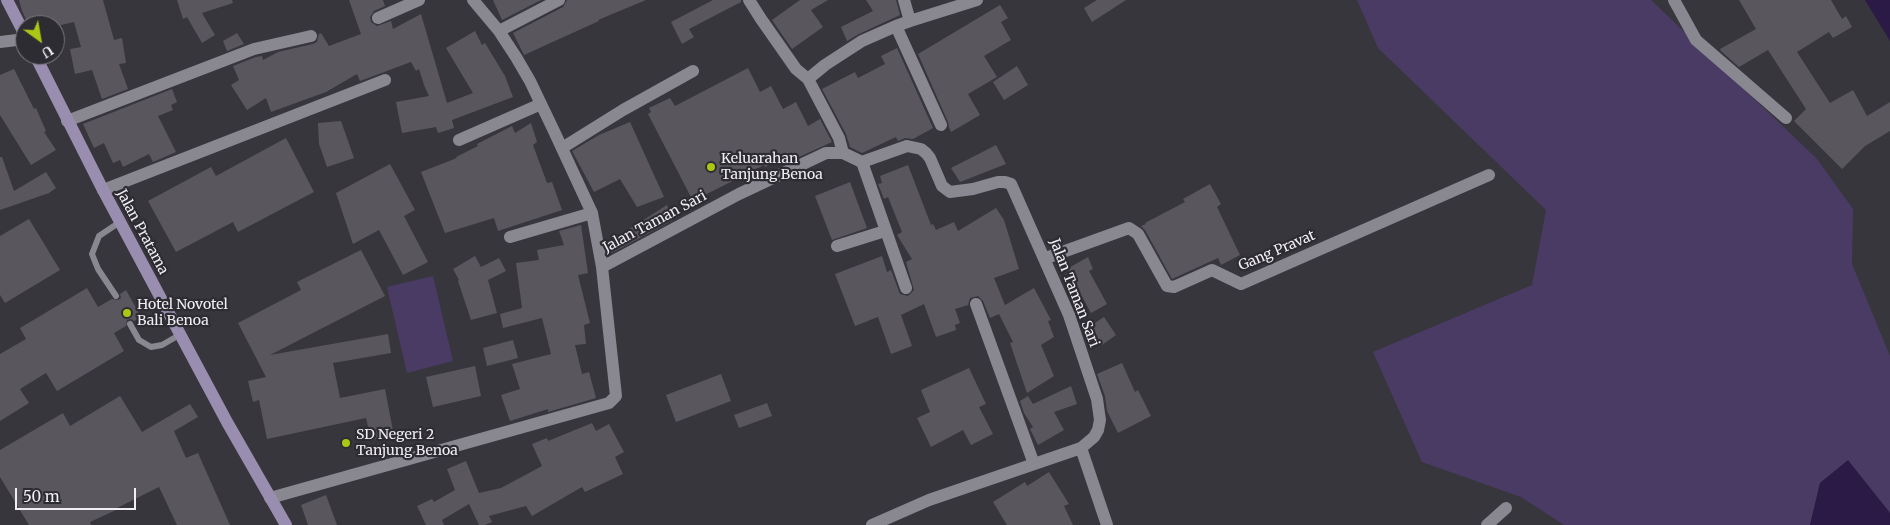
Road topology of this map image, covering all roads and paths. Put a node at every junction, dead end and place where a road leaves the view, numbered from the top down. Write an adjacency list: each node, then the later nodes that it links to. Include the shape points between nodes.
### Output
1 (7, 0): 9 (street)
2 (419, 0): 10 (street)
3 (473, 0): 13 (street)
4 (559, 0): 13 (street)
5 (749, 0): 19 (street, via 796,69)
6 (904, 0): 11 (street)
7 (1674, 0): 22 (street, via 1696,40)
8 (969, 2): 11 (street)
9 (15, 16)
10 (378, 18)
11 (910, 21): 12 (street)
12 (896, 26): 19 (street, via 862,41); 24 (street)
13 (499, 31): 21 (street)
14 (311, 36): 23 (street, via 254,49)
15 (15, 40): 16 (street)
16 (0, 42)
17 (40, 65): 23 (street, Jalan Pratama)
18 (693, 71): 26 (street)
19 (808, 79): 27 (street, via 839,138)
20 (385, 80): 30 (street)
21 (541, 104): 25 (street); 26 (street)
22 (1786, 118)
23 (67, 121): 30 (street, Jalan Pratama)
24 (941, 125)
25 (459, 140)
26 (562, 148): 31 (street)
27 (843, 153): 28 (street); 37 (street, Jalan Taman Sari, via 826,153 817,157 739,194)
28 (862, 162): 33 (street); 36 (street, Jalan Taman Sari, via 913,147 921,149 930,158 942,186 950,192 998,182 1011,184)
29 (1489, 175): 36 (street, Gang Pravat, via 1241,284 1212,270 1174,287 1167,286 1138,234 1129,228)
30 (103, 190): 32 (street, Jalan Pratama)
31 (592, 213): 34 (street); 37 (street)
32 (120, 222): 39 (lane, via 99,236 92,254); 42 (street, Jalan Pratama)
33 (886, 231): 35 (street); 38 (street)
34 (510, 237)
35 (836, 246)
36 (1046, 258): 43 (street, Jalan Taman Sari, via 1097,399 1098,430)
37 (602, 267): 45 (street, Jalan Taman Sari, via 616,396 613,400)
38 (906, 288)
39 (116, 296)
40 (976, 304): 44 (street)
41 (130, 324): 42 (lane, via 139,340 151,347 162,345)
42 (181, 334): 45 (street, Jalan Pratama)
43 (1081, 448): 44 (street); 49 (street)
44 (1034, 464): 48 (street, via 929,500)
45 (270, 498): 47 (street, Jalan Pratama)
46 (1506, 508): 50 (street)
47 (286, 525)
48 (872, 525)
49 (1106, 525)
50 (1487, 525)

